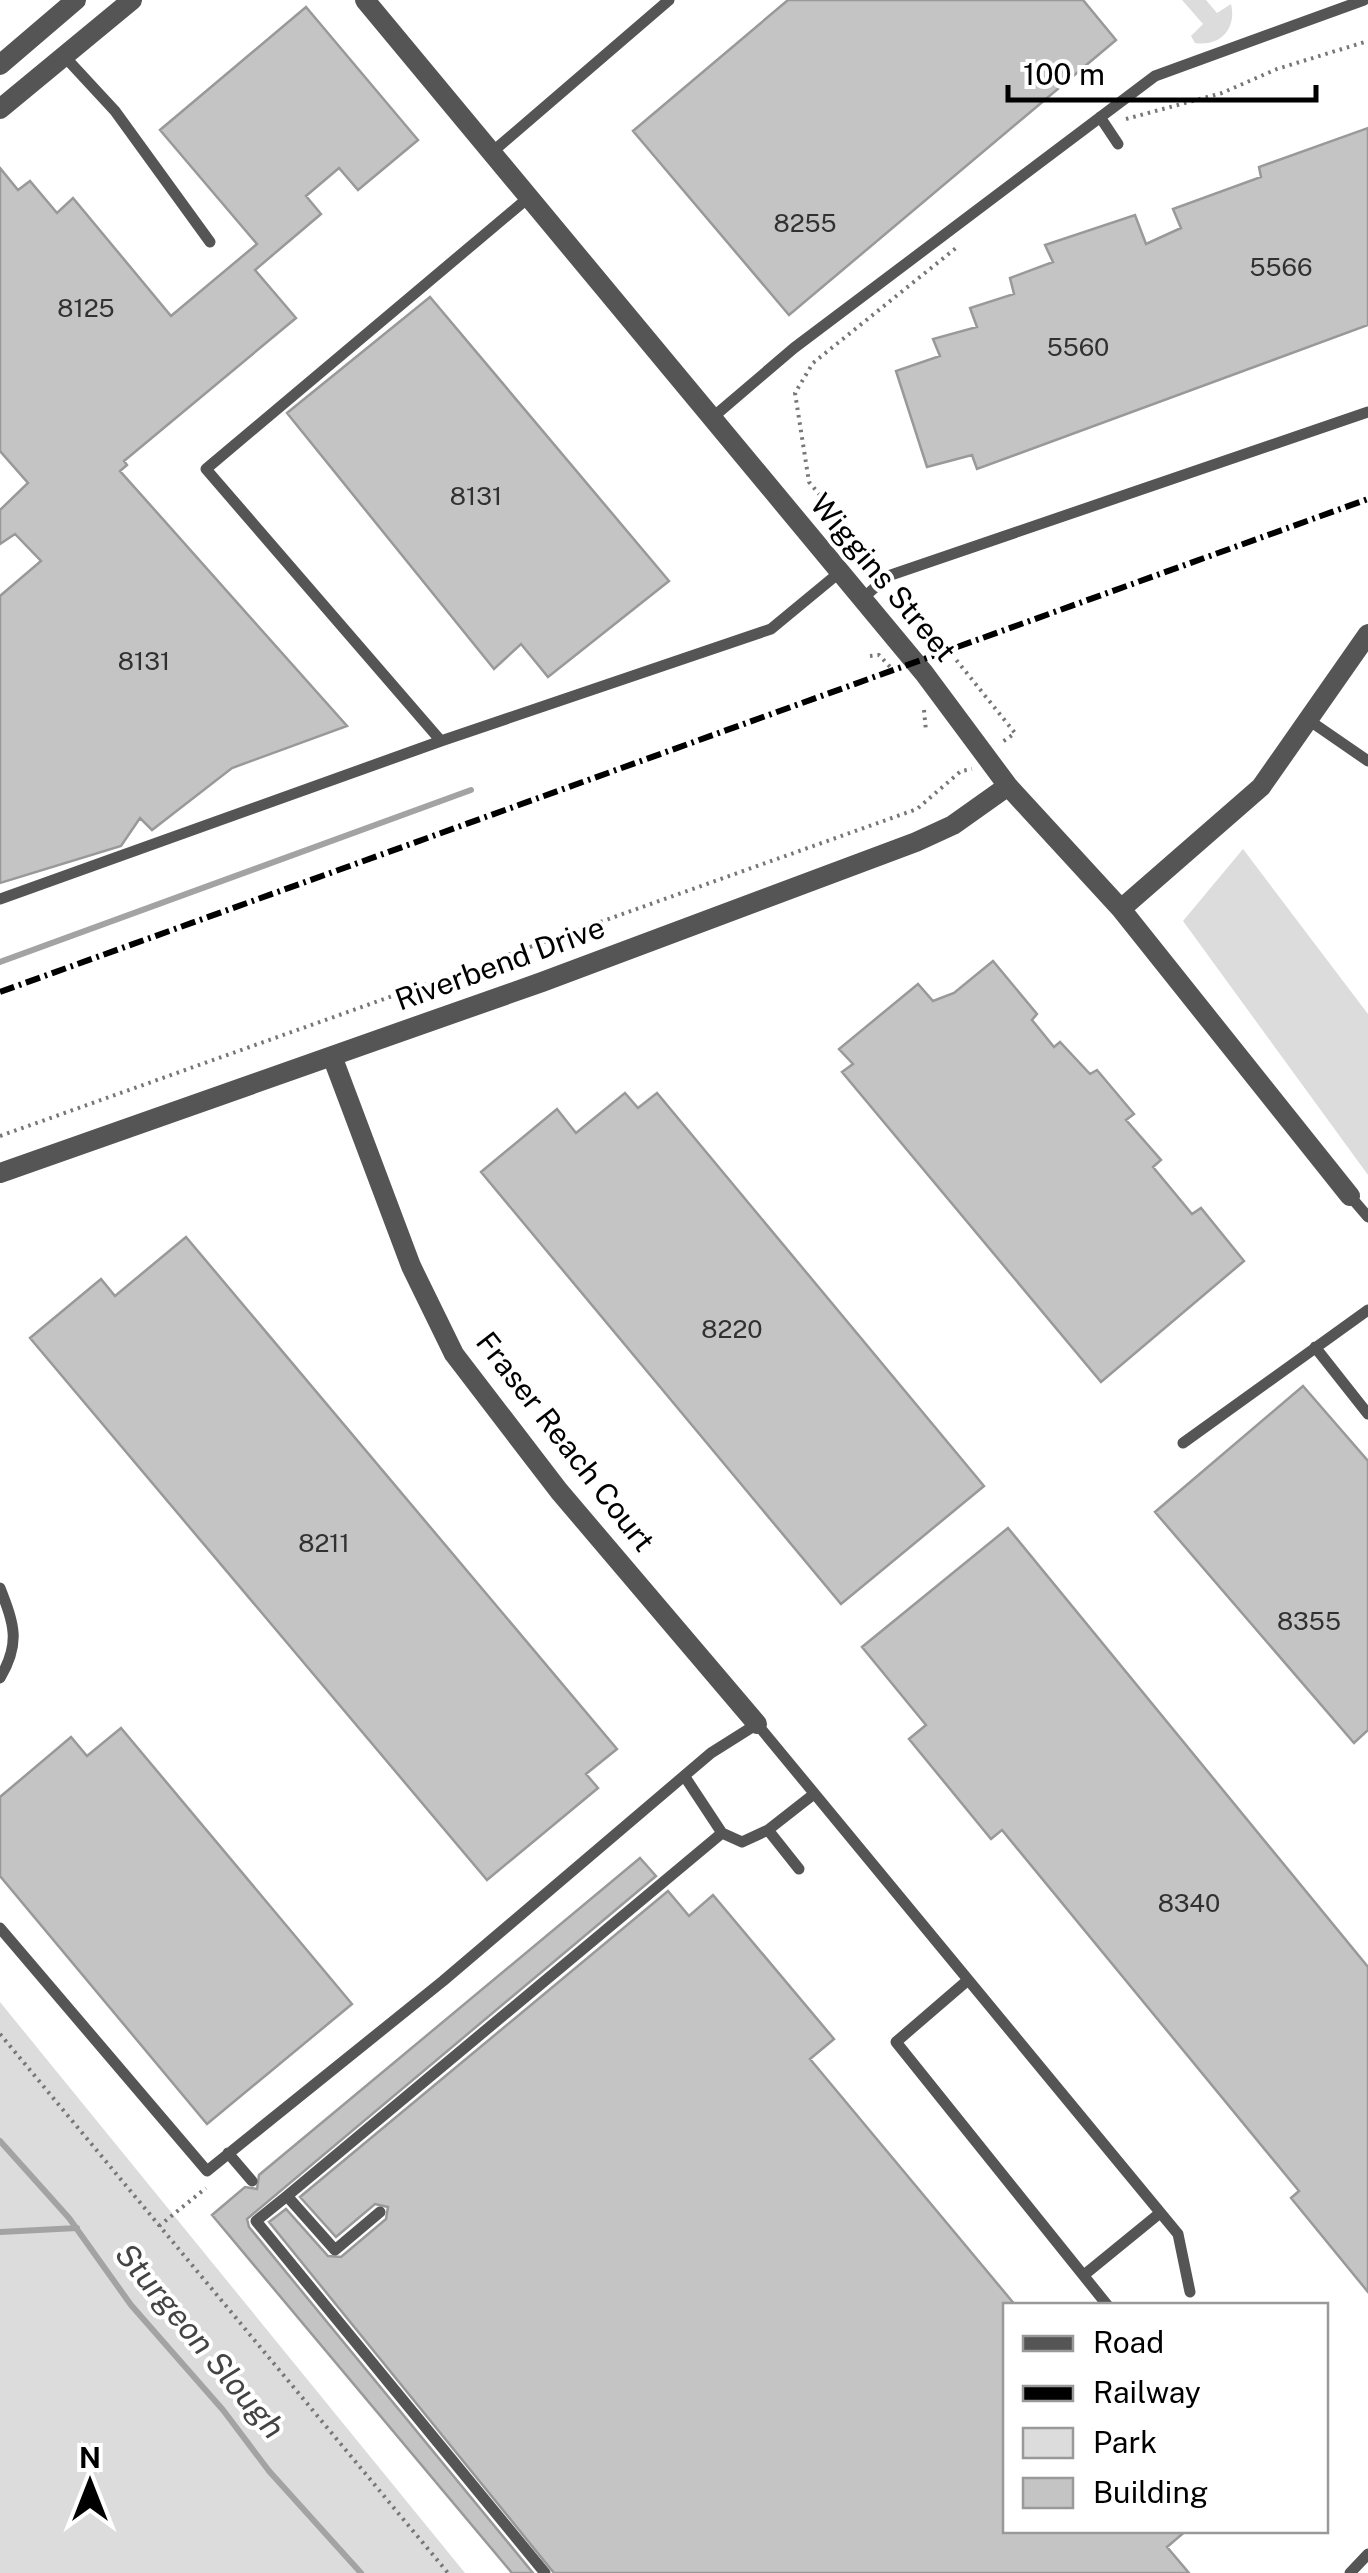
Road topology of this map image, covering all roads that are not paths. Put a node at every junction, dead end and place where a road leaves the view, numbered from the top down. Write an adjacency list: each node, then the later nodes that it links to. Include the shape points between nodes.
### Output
1 (76, 0): 7 (street)
2 (132, 0): 6 (street)
3 (365, 0): 11 (street, Wiggins Street)
4 (669, 0): 11 (lane)
5 (1364, 0): 9 (lane, via 1156,76)
6 (65, 58): 8 (street); 13 (lane, via 115,111)
7 (0, 64)
8 (0, 109)
9 (1104, 122): 10 (lane); 15 (lane, via 794,348)
10 (1118, 144)
11 (492, 152): 12 (street, Wiggins Street)
12 (528, 198): 15 (street, Wiggins Street); 20 (lane, via 206,469)
13 (210, 242)
14 (1368, 412): 17 (lane, via 888,576)
15 (712, 418): 16 (street, Wiggins Street)
16 (840, 572): 17 (street, Wiggins Street); 20 (lane, via 771,630)
17 (862, 599): 22 (street, Wiggins Street)
18 (1368, 634): 19 (street)
19 (1310, 721): 21 (lane); 24 (street, via 1261,787)
20 (441, 740): 23 (lane)
21 (1368, 761)
22 (1008, 786): 24 (street, Wiggins Street); 25 (street, Riverbend Drive, via 953,826 916,842)
23 (0, 900)
24 (1121, 909): 27 (street, Wiggins Street)
25 (332, 1056): 26 (street, Riverbend Drive); 35 (street, Fraser Reach Court, via 410,1266 454,1354 560,1492)
26 (0, 1173)
27 (1350, 1196): 28 (lane)
28 (1368, 1217)
29 (1368, 1310): 30 (lane)
30 (1315, 1347): 31 (lane); 32 (lane)
31 (1368, 1414)
32 (1182, 1442)
33 (0, 1588): 34 (lane, via 12,1618 14,1654)
34 (0, 1678)
35 (757, 1724): 36 (lane); 37 (lane)
36 (685, 1777): 39 (lane); 43 (lane)
37 (814, 1794): 38 (lane); 42 (lane)
38 (768, 1830): 39 (lane, via 742,1842); 40 (lane)
39 (722, 1833): 45 (lane)
40 (799, 1869)
41 (0, 1928): 43 (lane, via 207,2171)
42 (968, 1980): 47 (lane); 48 (lane, via 896,2042)
43 (228, 2153): 44 (lane)
44 (252, 2181)
45 (287, 2196): 46 (lane, via 335,2250); 52 (lane, via 256,2222)
46 (380, 2212)
47 (1160, 2213): 48 (lane); 49 (lane, via 1178,2234)
48 (1084, 2275): 50 (lane)
49 (1190, 2292)
50 (1106, 2303)
51 (1368, 2554): 53 (lane)
52 (545, 2573)
53 (1350, 2573)

